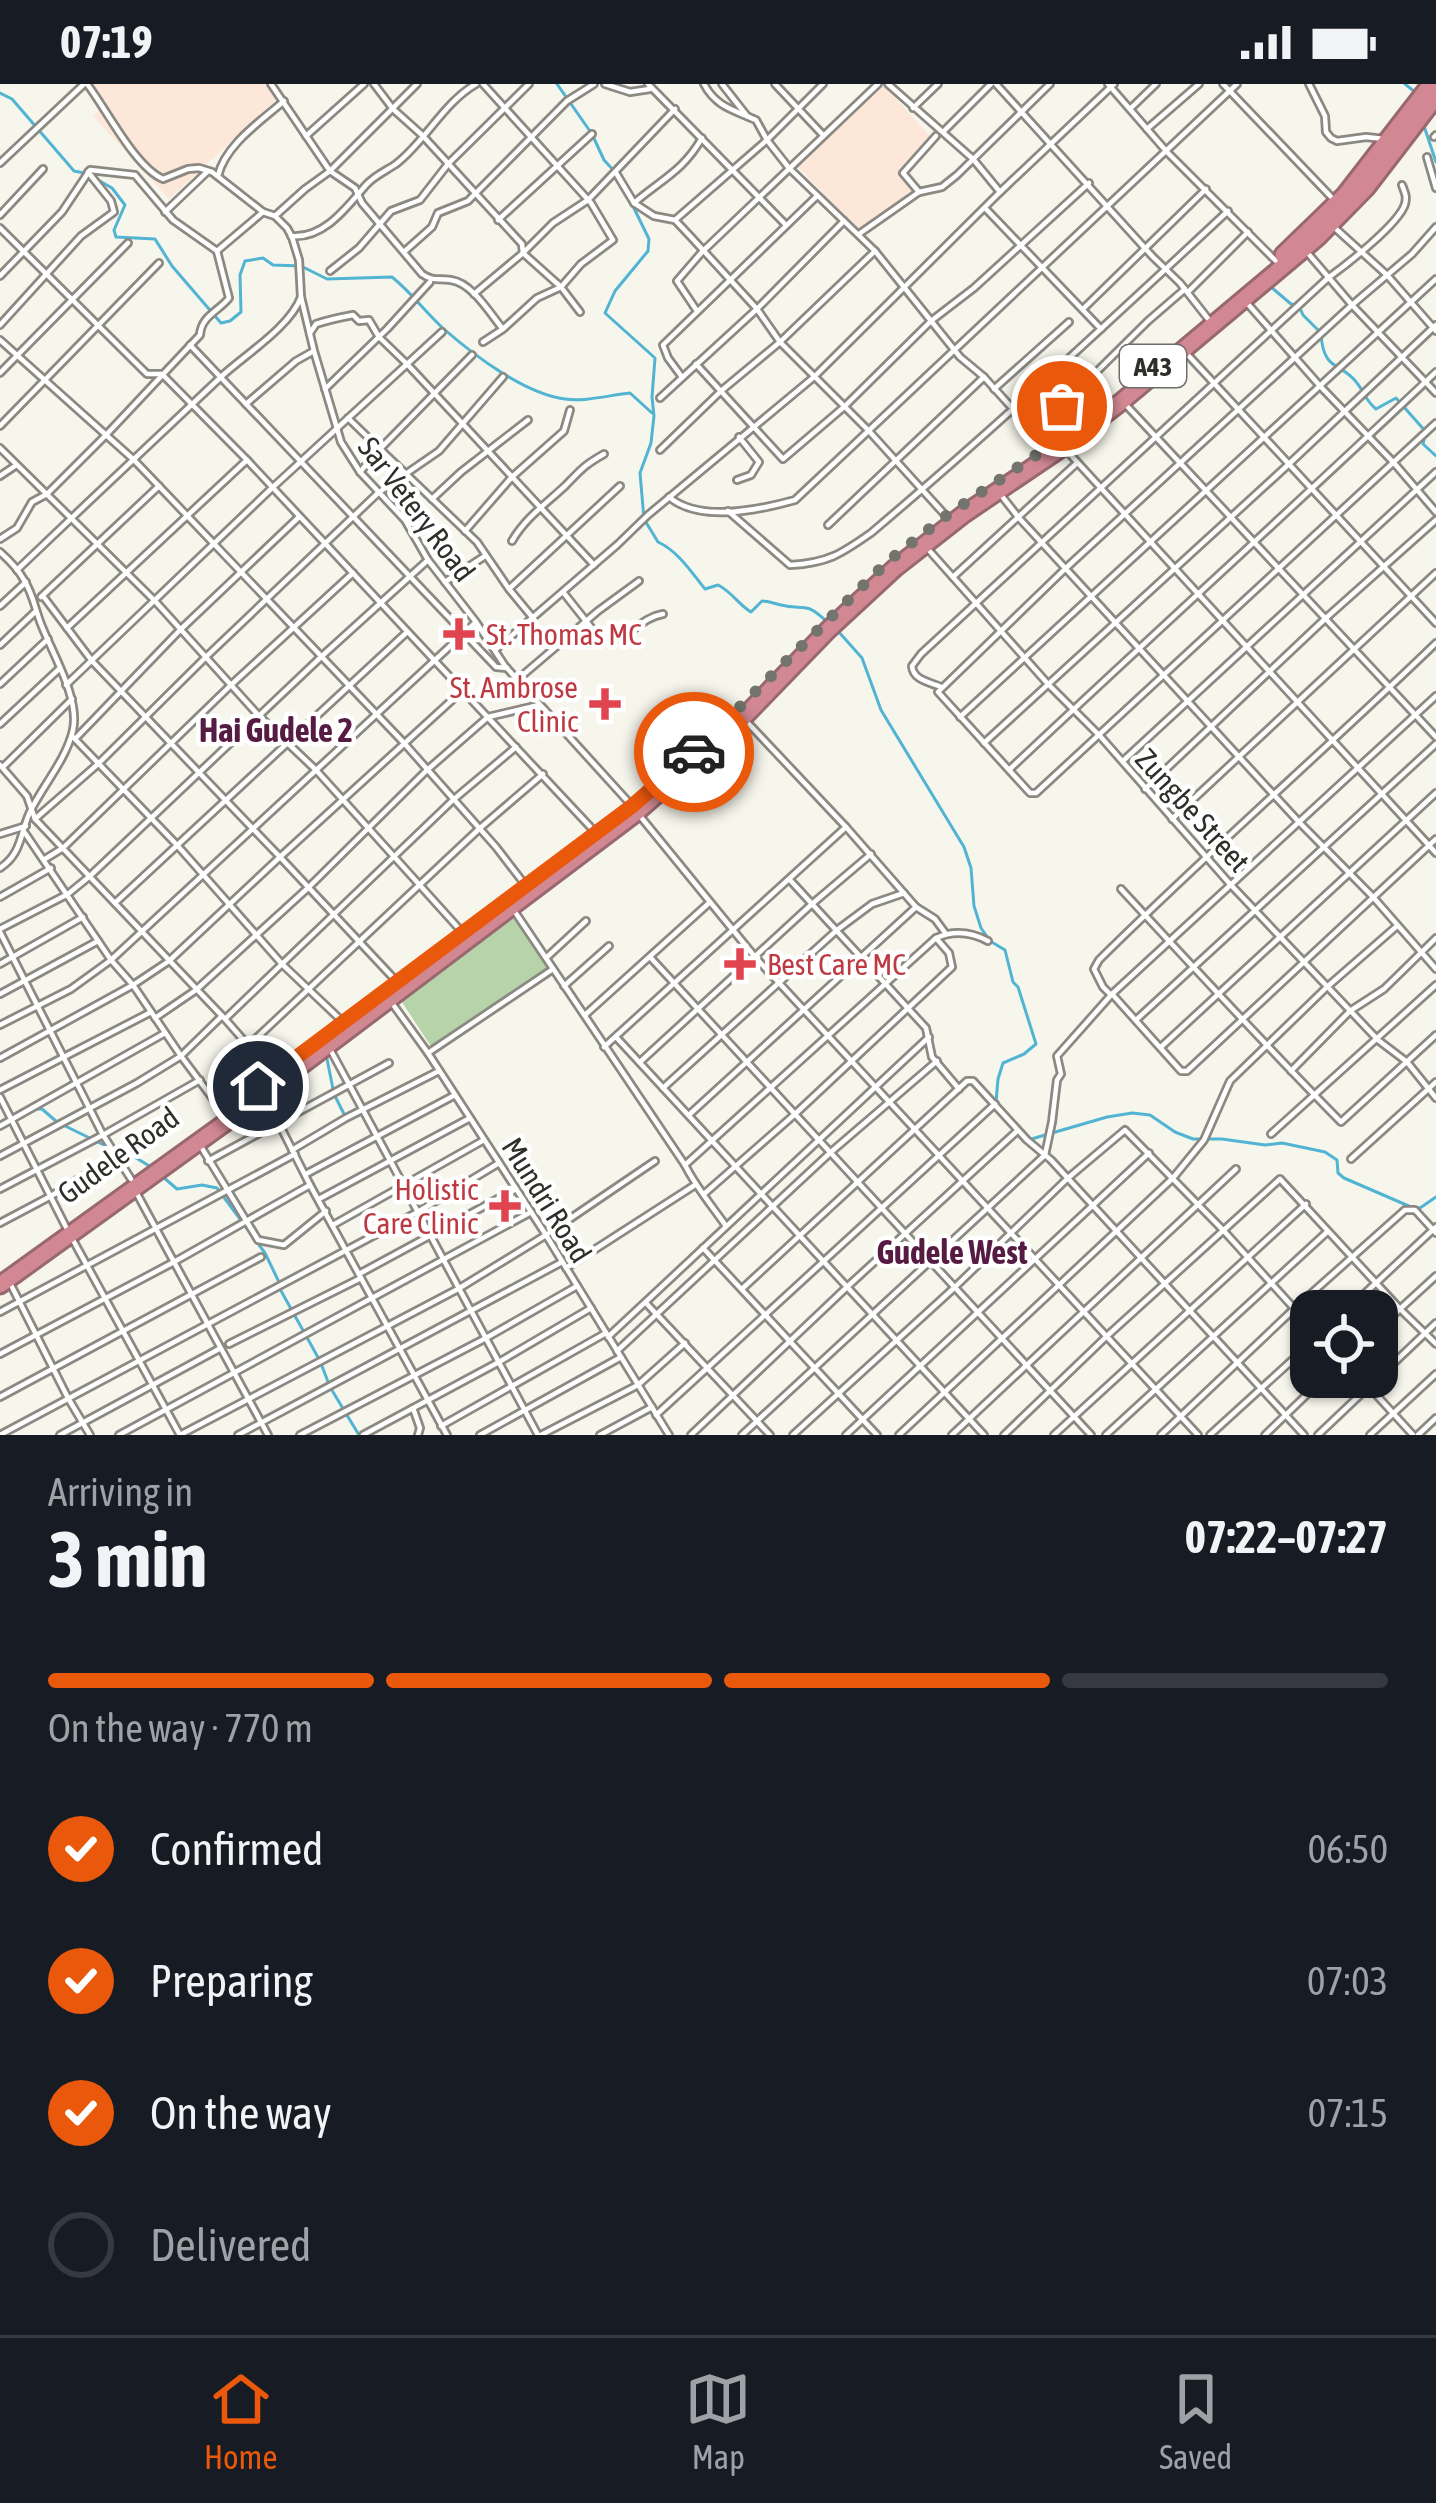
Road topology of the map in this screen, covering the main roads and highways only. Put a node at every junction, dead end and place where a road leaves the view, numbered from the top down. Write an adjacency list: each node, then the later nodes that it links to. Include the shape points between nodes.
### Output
1 (1431, 84): 3 (highway, A43, via 1337,203 1276,261 1116,396 887,562)
2 (1436, 97): 3 (highway, A43, via 1332,225 1245,301)
3 (841, 612): 4 (highway, A43)
4 (825, 627): 5 (highway, Gudele Road / A43); 5 (highway, Gudele Road / A43, via 744,717)
5 (635, 809): 6 (highway, Gudele Road / A43, via 512,908); 6 (highway, Gudele Road / A43)
6 (390, 991): 7 (highway, Gudele Road / A43); 7 (highway, Gudele Road / A43)
7 (226, 1116): 8 (highway, Gudele Road / A43); 8 (highway, Gudele Road / A43)
8 (133, 1184): 9 (highway, Gudele Road / A43)
9 (3, 1279)

